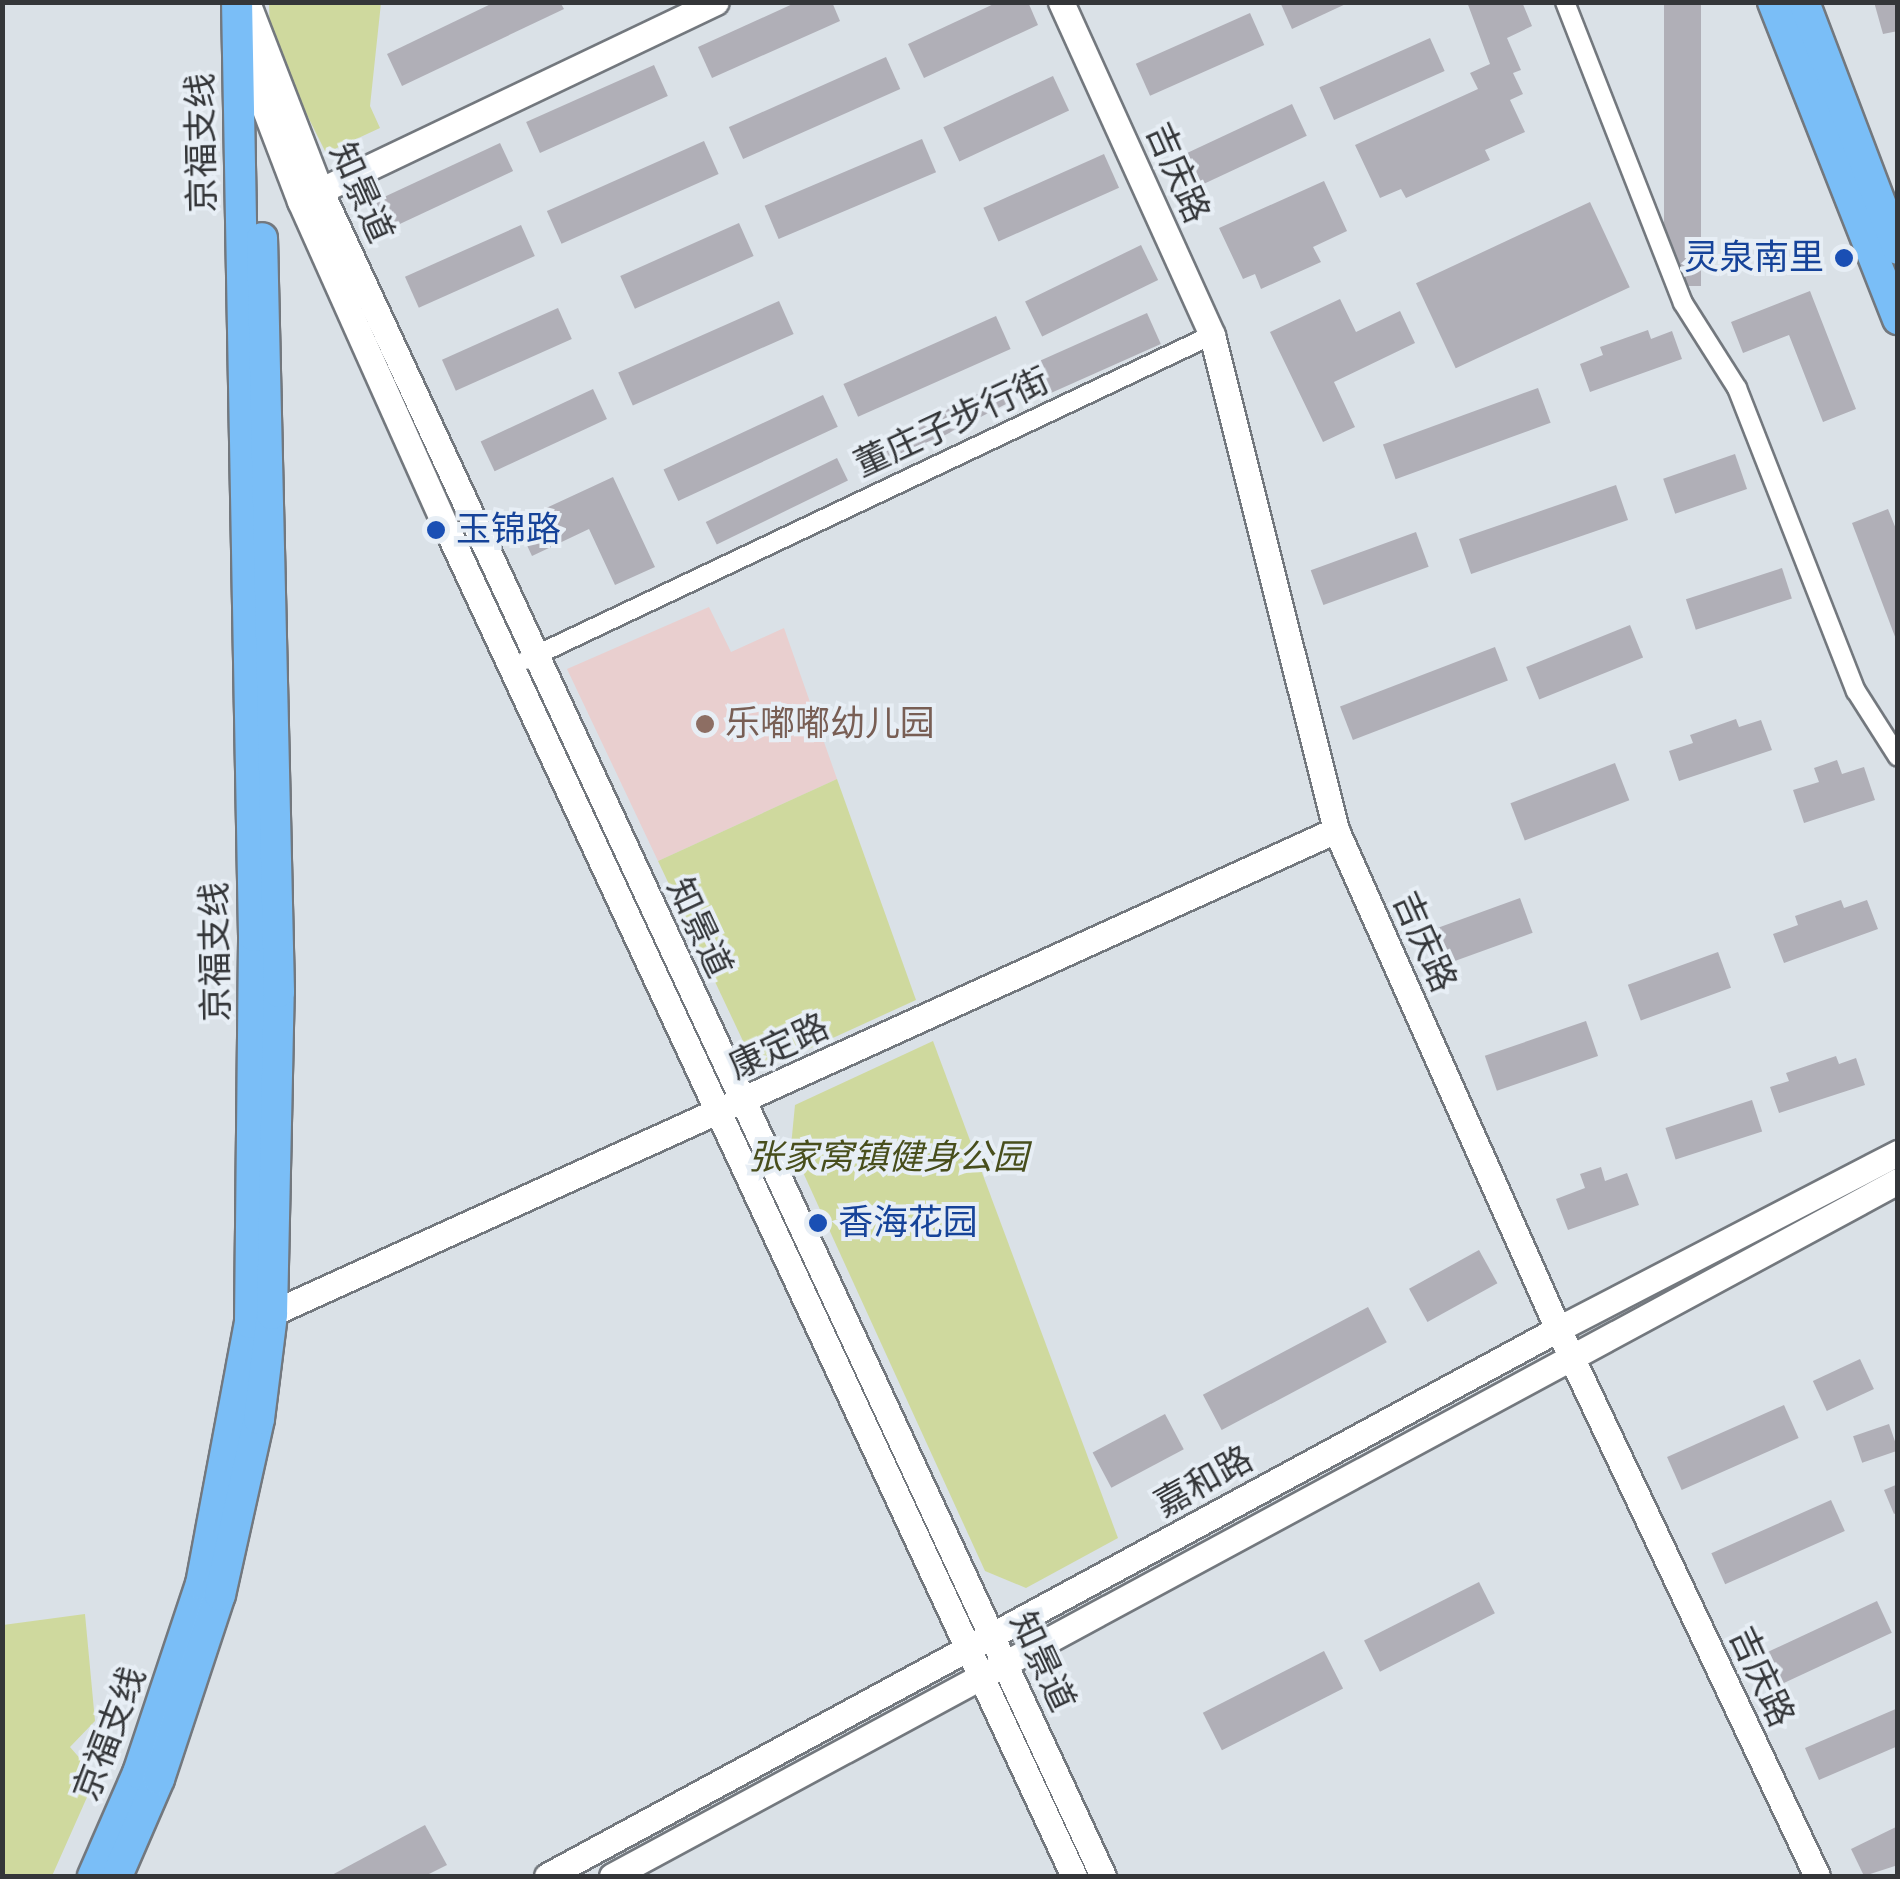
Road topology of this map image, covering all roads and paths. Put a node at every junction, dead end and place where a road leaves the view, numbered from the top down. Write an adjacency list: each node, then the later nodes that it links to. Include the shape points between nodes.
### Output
1 (234, 2): 9 (main road, 京福支线)
2 (248, 2): 9 (main road, 知景道)
3 (256, 2): 9 (main road, 京福支线)
4 (716, 2): 11 (main road)
5 (1062, 2): 14 (main road, 吉庆路)
6 (1565, 2): 17 (street, via 1683,303 1736,388 1856,691)
7 (1773, 2): 13 (main road)
8 (1804, 2): 12 (main road)
9 (247, 35): 10 (main road, 京福支线); 11 (main road, 知景道); 23 (main road, 京福支线)
10 (257, 96): 11 (main road, 知景道); 23 (main road, 京福支线, via 279,992)
11 (310, 195): 15 (main road, 知景道); 16 (main road, 知景道)
12 (1898, 248)
13 (1898, 319)
14 (1212, 336): 15 (street, 董庄子步行街); 18 (main road, 吉庆路)
15 (536, 656): 16 (street, 董庄子步行街); 19 (main road, 知景道)
16 (512, 667): 20 (main road, 知景道)
17 (1898, 757)
18 (1336, 830): 19 (main road, 康定路); 24 (main road, 吉庆路)
19 (741, 1103): 20 (main road, 康定路); 26 (main road, 知景道)
20 (716, 1114): 23 (main road, 康定路); 26 (main road, 知景道)
21 (1898, 1153): 24 (main road, 嘉和路)
22 (1898, 1181): 25 (main road, 嘉和路)
23 (261, 1318): 28 (main road, 京福支线, via 200,1584 138,1773); 29 (main road, 京福支线, via 259,1418 220,1595 159,1779)
24 (1558, 1329): 25 (main road, 吉庆路); 26 (main road, 嘉和路)
25 (1570, 1354): 27 (main road, 嘉和路); 34 (main road, 吉庆路)
26 (981, 1643): 27 (main road, 知景道); 30 (main road, 嘉和路)
27 (994, 1672): 31 (main road, 嘉和路); 32 (main road, 知景道); 33 (main road, 知景道)
28 (92, 1876)
29 (117, 1876)
30 (547, 1876)
31 (612, 1876)
32 (1074, 1876)
33 (1103, 1876)
34 (1816, 1876)

